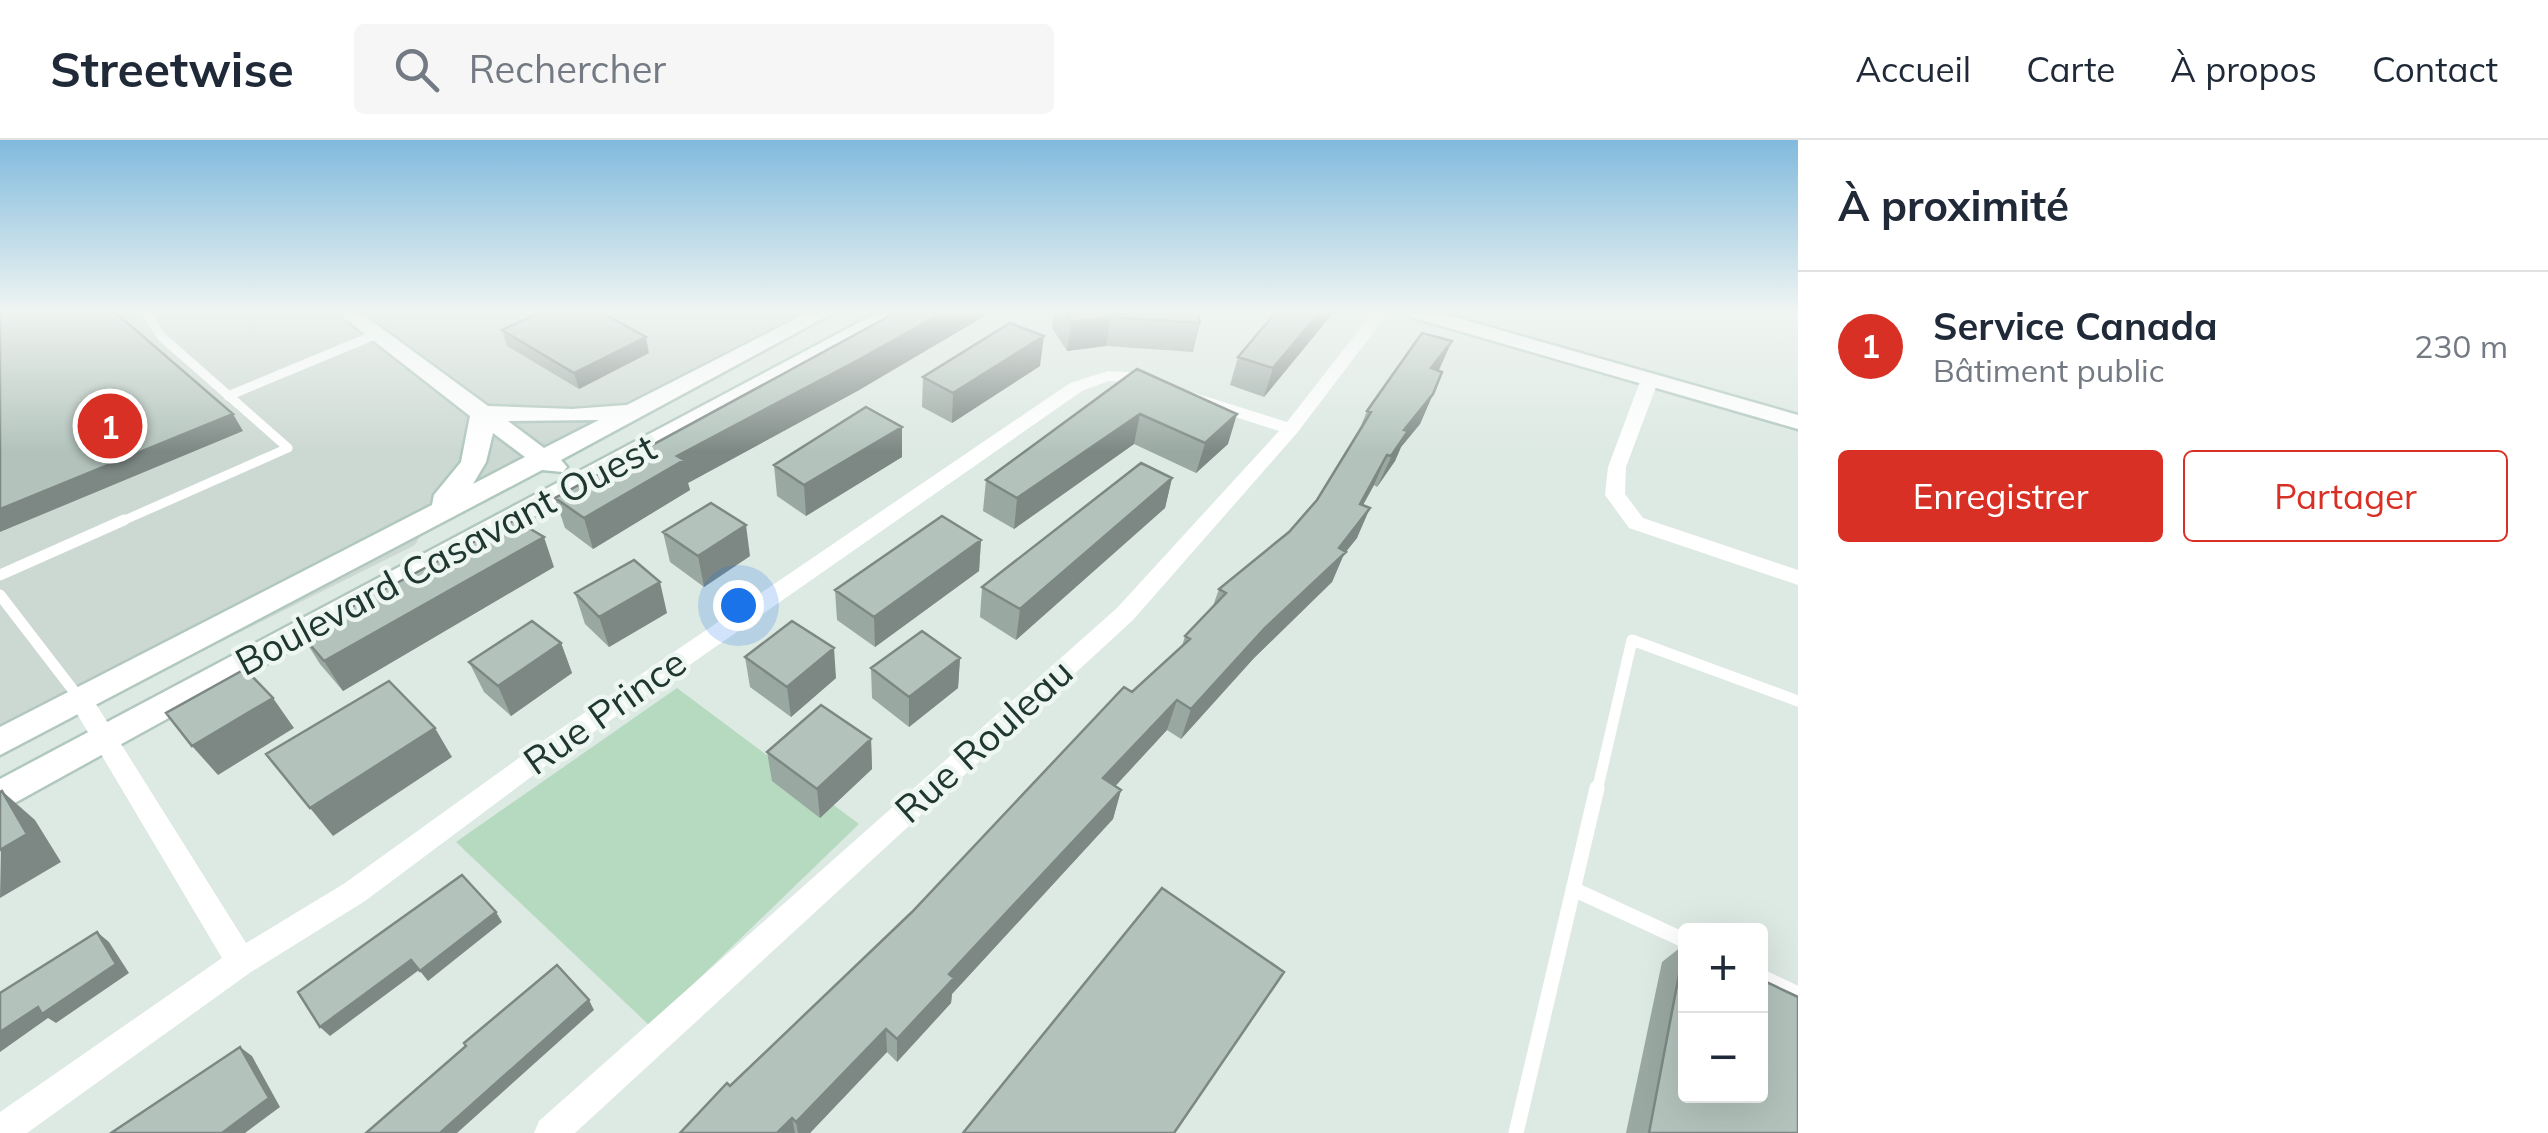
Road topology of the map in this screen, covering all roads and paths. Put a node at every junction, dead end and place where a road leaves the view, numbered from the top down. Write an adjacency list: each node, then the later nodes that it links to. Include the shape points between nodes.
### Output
1 (186, 359): 9 (lane)
2 (316, 359): 9 (lane)
3 (410, 359): 11 (street)
4 (732, 359): 10 (street, Boulevard Casavant Ouest)
5 (806, 359): 15 (street, Boulevard Casavant Ouest)
6 (1345, 359): 13 (street, Rue Rouleau)
7 (1578, 359): 8 (street)
8 (1650, 380): 12 (street); 18 (street, via 1617,467 1616,495 1636,522)
9 (228, 396): 17 (lane, via 288,448)
10 (650, 402): 11 (street, via 572,416); 14 (street, Boulevard Casavant Ouest)
11 (482, 413): 14 (street); 16 (street, via 480,455 467,479)
12 (1798, 422)
13 (1292, 429): 27 (street, Rue Prince, via 1128,377 1076,387 546,752 355,892); 31 (street, Rue Rouleau, via 1125,614)
14 (543, 458): 15 (street); 16 (street, Boulevard Casavant Ouest)
15 (576, 484): 22 (street, Boulevard Casavant Ouest)
16 (421, 522): 20 (street, Boulevard Casavant Ouest)
17 (0, 576)
18 (1798, 578)
19 (0, 595): 20 (lane)
20 (81, 700): 22 (street); 23 (street, Boulevard Casavant Ouest)
21 (1798, 701): 25 (lane, via 1632,640)
22 (105, 740): 24 (street, Boulevard Casavant Ouest); 27 (street)
23 (0, 742)
24 (0, 796)
25 (1573, 889): 26 (lane); 32 (lane)
26 (1678, 937)
27 (242, 962): 30 (street, Rue Prince)
28 (1768, 980): 29 (lane)
29 (1798, 994)
30 (0, 1132)
31 (551, 1133)
32 (1516, 1133)

